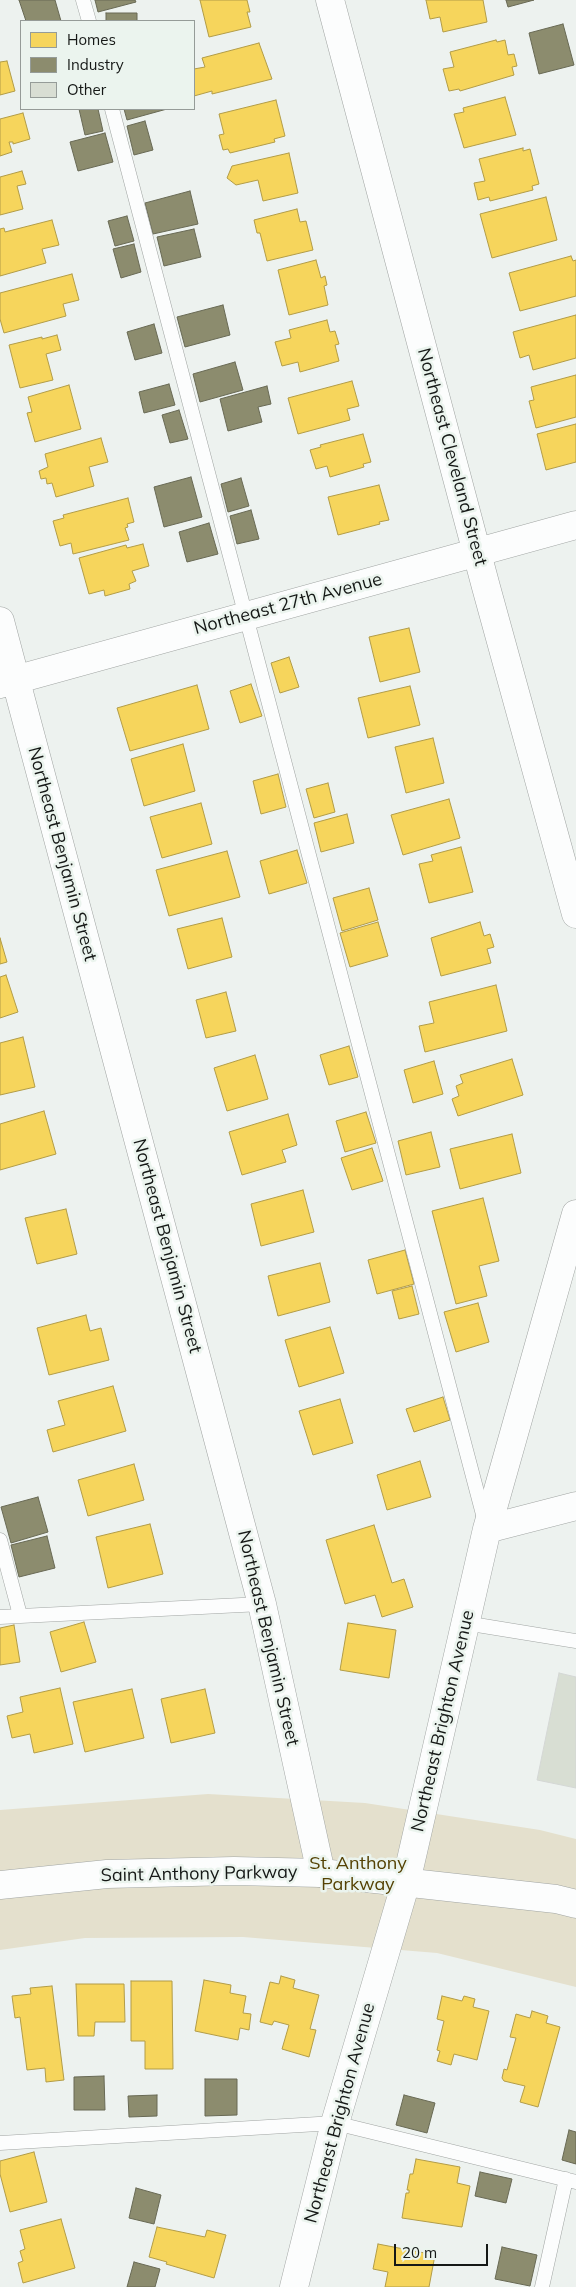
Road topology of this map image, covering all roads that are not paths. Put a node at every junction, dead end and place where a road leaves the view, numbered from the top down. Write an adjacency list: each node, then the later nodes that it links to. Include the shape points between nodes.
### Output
1 (84, 0): 3 (lane)
2 (330, 0): 6 (street, Northeast Cleveland Street)
3 (89, 20)
4 (112, 110): 7 (lane)
5 (576, 525): 6 (street, Northeast 27th Avenue)
6 (477, 553): 7 (street, Northeast 27th Avenue); 10 (street, Northeast Cleveland Street)
7 (246, 616): 9 (street, Northeast 27th Avenue); 13 (lane)
8 (0, 622): 9 (street, Northeast Benjamin Street)
9 (8, 682): 15 (street, Northeast Benjamin Street)
10 (576, 914)
11 (576, 1214): 13 (street, Northeast Brighton Avenue)
12 (576, 1506): 13 (street)
13 (487, 1529): 18 (street, Northeast Brighton Avenue)
14 (0, 1540): 16 (lane)
15 (262, 1604): 16 (lane); 20 (street, Northeast Benjamin Street)
16 (20, 1615): 17 (lane)
17 (0, 1617)
18 (465, 1623): 19 (lane); 21 (street, Northeast Brighton Avenue)
19 (576, 1641)
20 (321, 1873): 21 (street, Saint Anthony Parkway); 22 (street, Saint Anthony Parkway, via 107,1874)
21 (406, 1882): 23 (street, Saint Anthony Parkway); 24 (street, Northeast Brighton Avenue)
22 (0, 1885)
23 (576, 1904)
24 (334, 2123): 25 (lane); 26 (lane); 27 (street, Northeast Brighton Avenue)
25 (0, 2143)
26 (571, 2180): 28 (lane)
27 (294, 2287)
28 (542, 2287)

